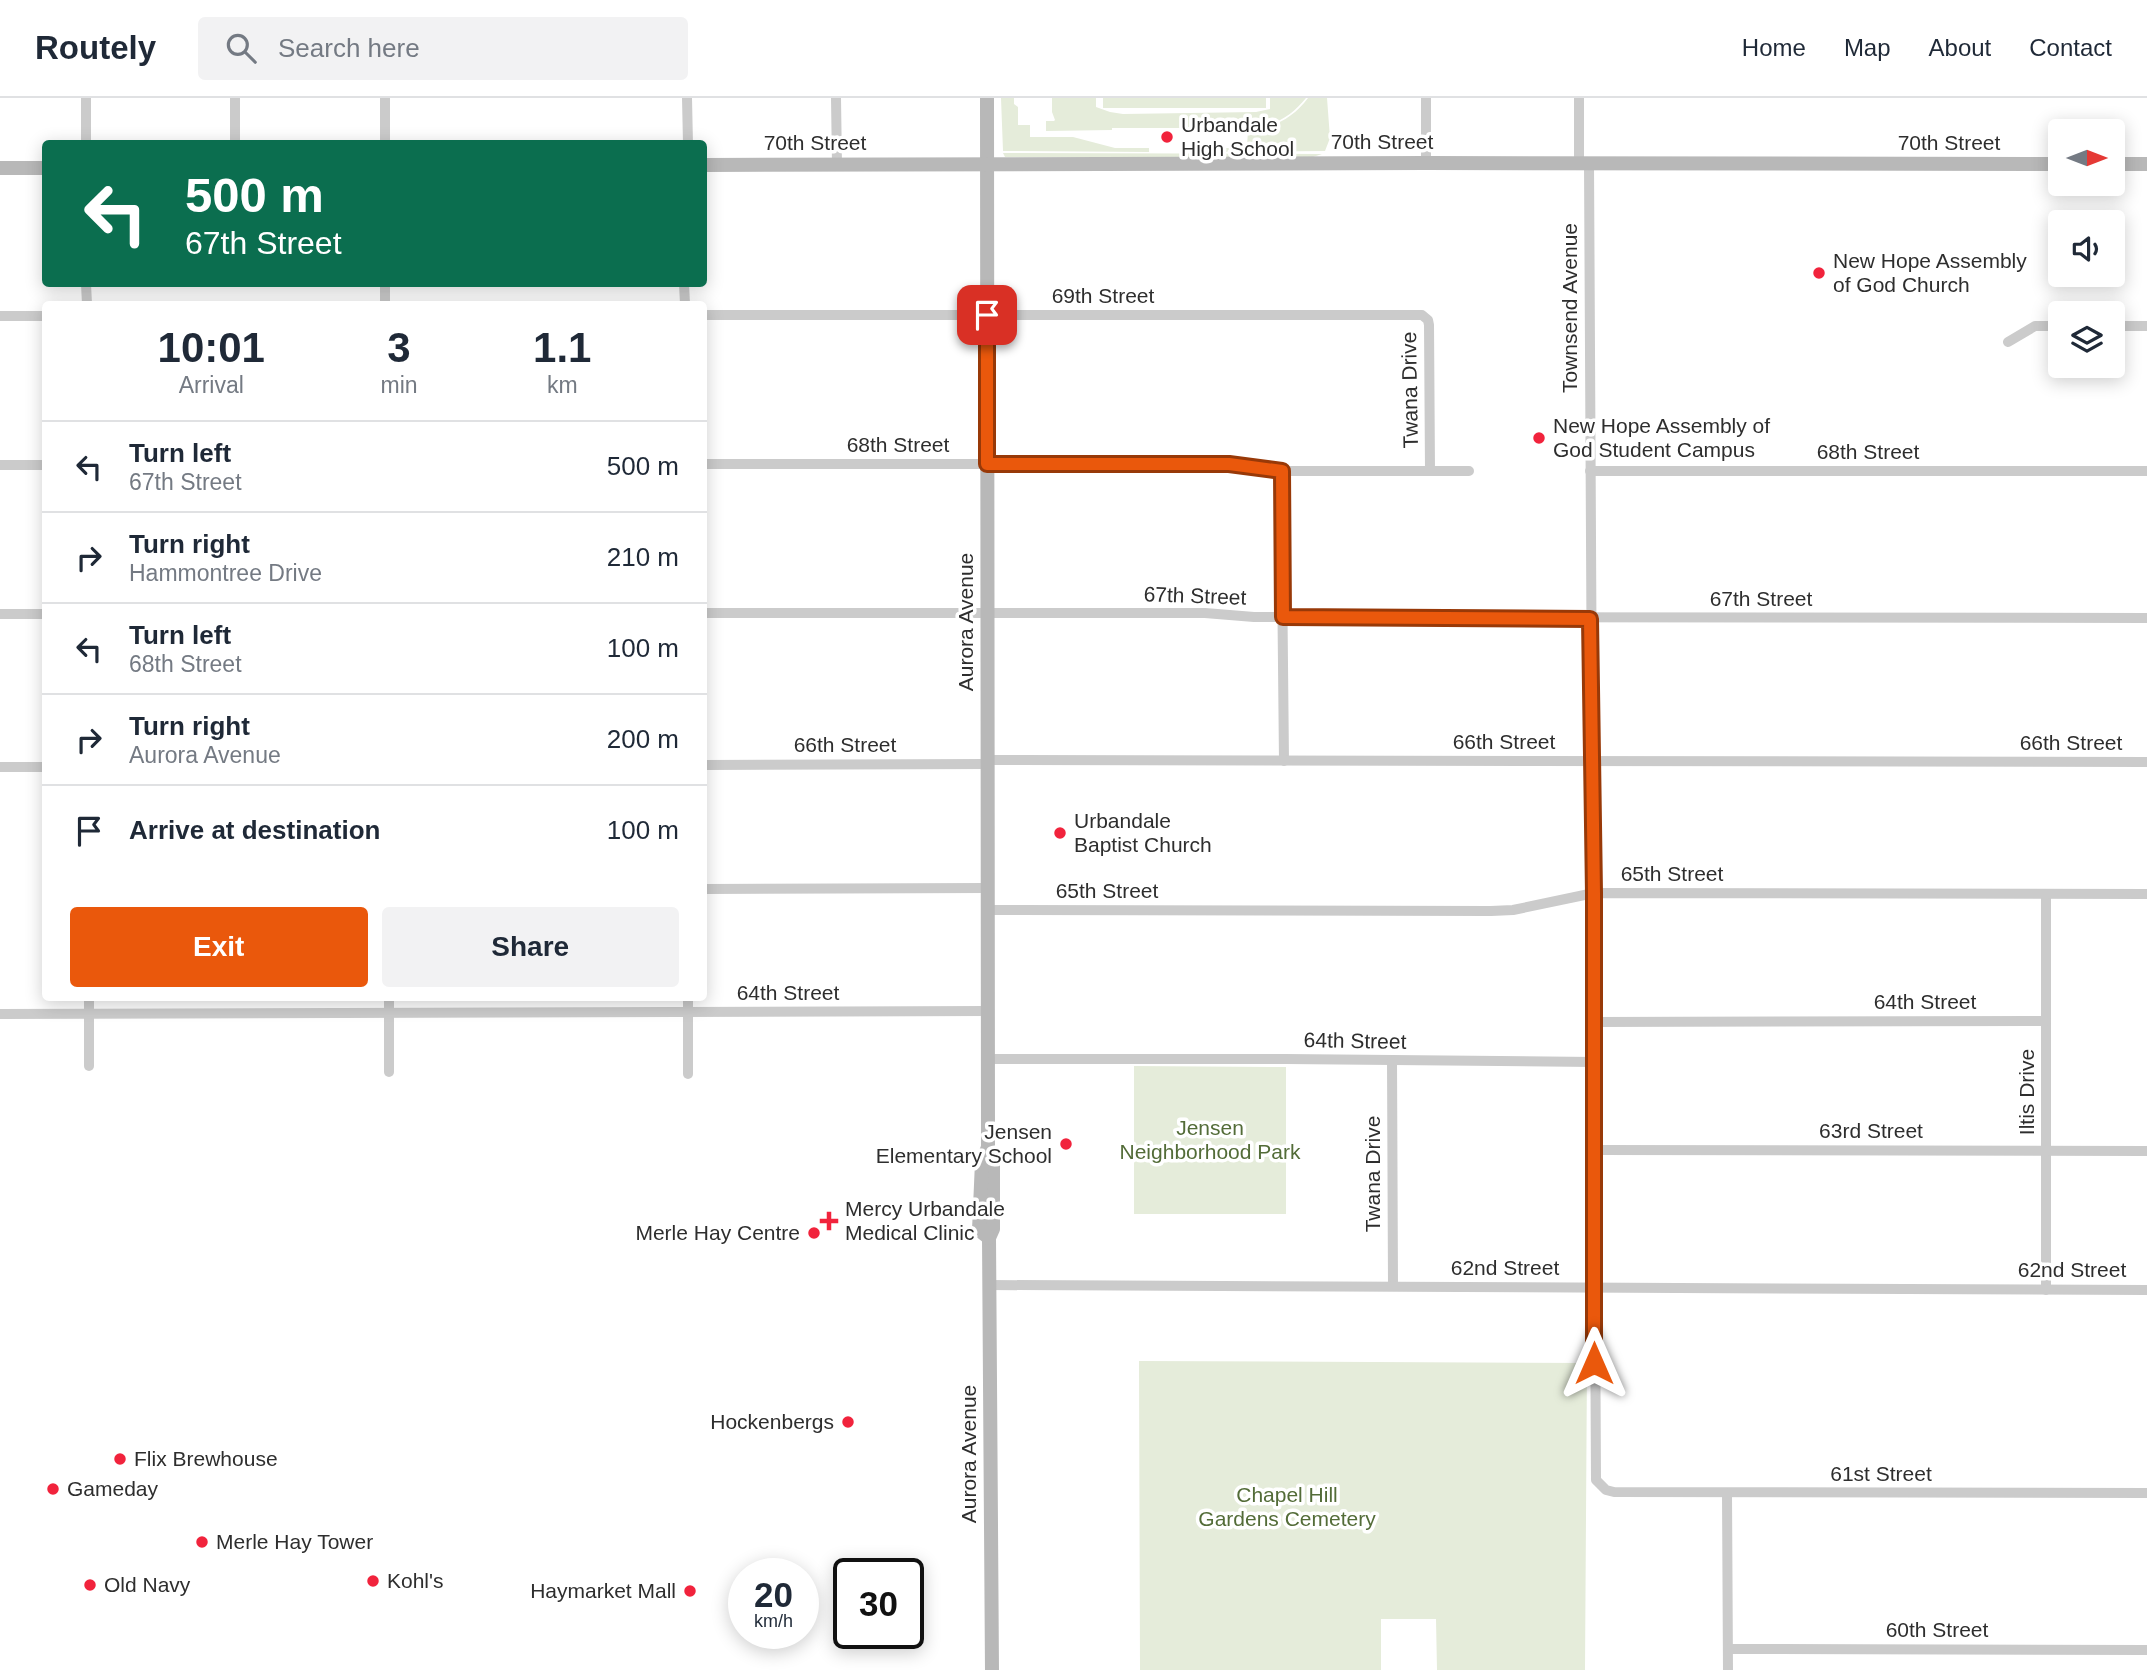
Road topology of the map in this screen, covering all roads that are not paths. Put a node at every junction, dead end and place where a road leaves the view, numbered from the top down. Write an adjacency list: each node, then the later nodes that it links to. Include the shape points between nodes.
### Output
1 (86, 98): 9 (street)
2 (235, 98): 10 (street)
3 (385, 98): 11 (street)
4 (687, 98): 12 (street)
5 (836, 98): 15 (street)
6 (987, 98): 16 (street, Aurora Avenue)
7 (1426, 98): 13 (street)
8 (1579, 98): 14 (street, Townsend Avenue)
9 (86, 140)
10 (235, 140)
11 (385, 140)
12 (688, 140)
13 (1426, 163): 14 (street, 70th Street); 16 (street, 70th Street)
14 (1584, 163): 17 (street, 70th Street); 39 (street, Townsend Avenue)
15 (837, 164): 16 (street, 70th Street); 20 (street, 70th Street)
16 (987, 164): 23 (street, Aurora Avenue)
17 (2048, 164)
18 (2125, 164): 19 (street)
19 (2147, 164)
20 (707, 165)
21 (0, 168): 22 (street)
22 (42, 168)
23 (987, 315): 26 (street, 69th Street); 27 (street, 69th Street); 33 (street, Aurora Avenue)
24 (0, 316): 25 (street)
25 (42, 316)
26 (707, 316)
27 (1418, 316): 37 (street, Twana Drive, via 1426,317 1429,325)
28 (2048, 326): 31 (street, via 2035,326)
29 (2125, 326): 30 (street)
30 (2147, 326)
31 (2008, 342)
32 (707, 464): 33 (street, 68th Street)
33 (987, 464): 36 (street, 68th Street, via 1229,464); 41 (street, Aurora Avenue)
34 (0, 465): 35 (street)
35 (42, 465)
36 (1282, 471): 37 (street, 68th Street); 45 (street)
37 (1430, 471): 38 (street, 68th Street)
38 (1469, 471)
39 (1590, 471): 40 (street, 68th Street); 47 (street, Townsend Avenue)
40 (2147, 471)
41 (988, 612): 42 (street, 67th Street); 45 (street, 67th Street); 49 (street, Aurora Avenue)
42 (707, 613)
43 (0, 614): 44 (street)
44 (42, 614)
45 (1283, 617): 47 (street, 67th Street); 48 (street)
46 (2147, 618): 47 (street, 67th Street)
47 (1590, 619): 50 (street, Townsend Avenue)
48 (1284, 761): 49 (street, 66th Street); 50 (street, 66th Street)
49 (988, 762): 52 (street, 66th Street); 55 (street, Aurora Avenue)
50 (1592, 762): 51 (street, 66th Street); 57 (street, Townsend Avenue)
51 (2147, 762)
52 (707, 765)
53 (0, 767): 54 (street)
54 (42, 767)
55 (988, 888): 56 (street); 60 (street, Aurora Avenue)
56 (707, 889)
57 (1594, 893): 58 (street, 65th Street); 60 (street, 65th Street, via 1492,911); 70 (street, Townsend Avenue)
58 (2046, 894): 59 (street, 65th Street); 69 (street, Iltis Drive)
59 (2147, 894)
60 (988, 910): 64 (street, Aurora Avenue)
61 (89, 1001): 65 (street)
62 (389, 1001): 66 (street)
63 (688, 1001): 67 (street)
64 (988, 1011): 67 (street, 64th Street); 71 (street, Aurora Avenue)
65 (89, 1013): 66 (street, 64th Street); 68 (street, 64th Street); 74 (street)
66 (389, 1013): 67 (street, 64th Street); 75 (street)
67 (688, 1013): 76 (street)
68 (0, 1014)
69 (2046, 1021): 70 (street, 64th Street); 78 (street, Iltis Drive)
70 (1594, 1022): 73 (street, Townsend Avenue)
71 (989, 1059): 72 (street, 64th Street); 80 (street, Aurora Avenue, via 988,1147 982,1162 979,1230 989,1238)
72 (1392, 1061): 73 (street, 64th Street); 81 (street, Twana Drive)
73 (1594, 1062): 77 (street, Townsend Avenue)
74 (89, 1066)
75 (389, 1072)
76 (688, 1074)
77 (1594, 1150): 78 (street, 63rd Street); 82 (street, Townsend Avenue)
78 (2046, 1151): 79 (street, 63rd Street); 83 (street, Iltis Drive)
79 (2147, 1151)
80 (989, 1286): 81 (street, 62nd Street); 90 (street, Aurora Avenue)
81 (1393, 1286): 82 (street, 62nd Street)
82 (1595, 1287): 83 (street, 62nd Street); 85 (street, Townsend Avenue, via 1594,1472 1601,1487)
83 (2046, 1290): 84 (street, 62nd Street)
84 (2147, 1290)
85 (1614, 1492): 86 (street, 61st Street)
86 (1727, 1493): 87 (street, 61st Street); 88 (street)
87 (2147, 1493)
88 (1728, 1649): 89 (street, 60th Street); 91 (street)
89 (2147, 1650)
90 (992, 1670)
91 (1728, 1670)

